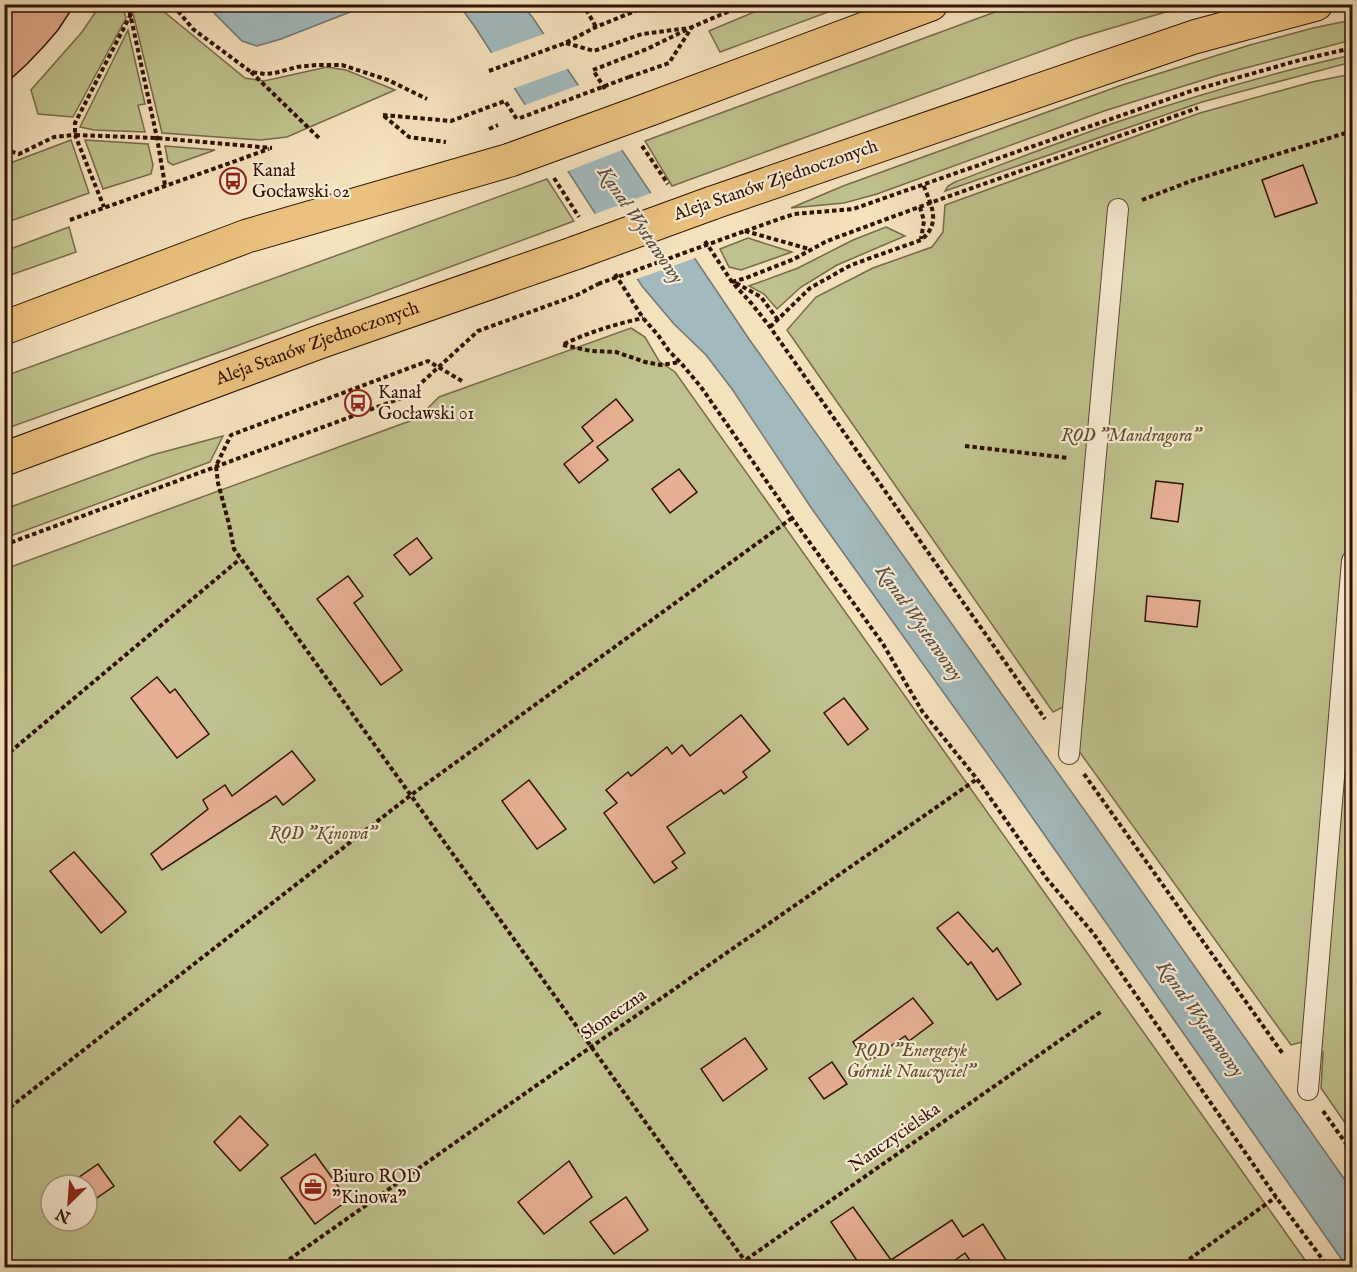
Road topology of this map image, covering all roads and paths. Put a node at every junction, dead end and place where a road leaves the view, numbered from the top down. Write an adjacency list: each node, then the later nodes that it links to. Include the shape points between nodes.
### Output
1 (128, 4): 9 (path)
2 (175, 4): 15 (path, via 193,29)
3 (581, 4): 10 (path)
4 (651, 4): 8 (path)
5 (746, 4): 11 (path)
6 (931, 4): 21 (main road)
7 (1316, 4): 51 (main road, Aleja Stanów Zjednoczonych, bridge, via 1194,37 712,203)
8 (642, 7): 10 (path)
9 (131, 14): 25 (path, via 75,123); 26 (path)
10 (596, 27): 12 (path)
11 (692, 27): 12 (path, via 642,34 594,51); 16 (path, via 593,70); 20 (path, bridge, via 669,63)
12 (565, 43): 14 (path)
13 (1353, 48): 30 (path, via 1194,90)
14 (489, 71)
15 (251, 72): 17 (path, via 265,74 297,67 342,65); 27 (path)
16 (605, 90)
17 (428, 99)
18 (499, 104): 28 (path, via 451,121 383,115 409,137)
19 (1198, 108): 33 (path)
20 (511, 121)
21 (643, 123): 32 (path); 45 (main road, bridge, via 247,236)
22 (500, 125): 24 (path, bridge)
23 (1353, 131): 36 (path, via 1191,181)
24 (480, 132)
25 (75, 135): 26 (path); 29 (path, via 54,137 19,154); 34 (path)
26 (157, 138): 31 (path); 31 (path, via 272,148)
27 (319, 138)
28 (453, 142)
29 (4, 149)
30 (923, 184): 33 (path); 38 (path, via 853,209 794,214)
31 (165, 185): 34 (path)
32 (669, 186)
33 (930, 203): 35 (path); 40 (path, via 933,225)
34 (104, 207): 37 (path)
35 (920, 207): 40 (path, via 924,221); 41 (path)
36 (1118, 209): 52 (lane)
37 (70, 220)
38 (745, 231): 41 (path); 48 (path, bridge, via 478,331)
39 (700, 234): 42 (path)
40 (921, 240): 44 (path, via 831,276 810,288)
41 (810, 249): 42 (path)
42 (732, 282): 44 (path, via 761,297); 44 (path, via 770,327)
43 (643, 318): 47 (path, via 563,345 616,352 645,363)
44 (778, 320)
45 (4, 328)
46 (658, 335): 47 (path)
47 (680, 362): 54 (path)
48 (438, 367): 49 (path); 53 (path, via 407,396); 53 (path, via 428,361 231,435)
49 (462, 381)
50 (965, 446): 52 (path)
51 (4, 459)
52 (1096, 461): 58 (lane)
53 (216, 466): 55 (path); 56 (path, via 234,549)
54 (792, 518): 60 (path, via 883,644 922,711); 61 (path)
55 (4, 545)
56 (240, 559): 59 (path); 61 (path)
57 (1353, 561): 64 (lane)
58 (1069, 754)
59 (4, 757)
60 (977, 779): 63 (path, Słoneczna); 66 (path, via 1047,879 1093,933)
61 (411, 795): 63 (path); 65 (path)
62 (1102, 1011): 67 (path, Nauczycielska)
63 (591, 1047): 67 (path); 68 (path, Słoneczna)
64 (1308, 1090)
65 (4, 1112)
66 (1276, 1197): 71 (path); 72 (path)
67 (745, 1260): 69 (path, Nauczycielska); 70 (path)
68 (277, 1268)
69 (734, 1268)
70 (750, 1268)
71 (1177, 1268)
72 (1329, 1268)

